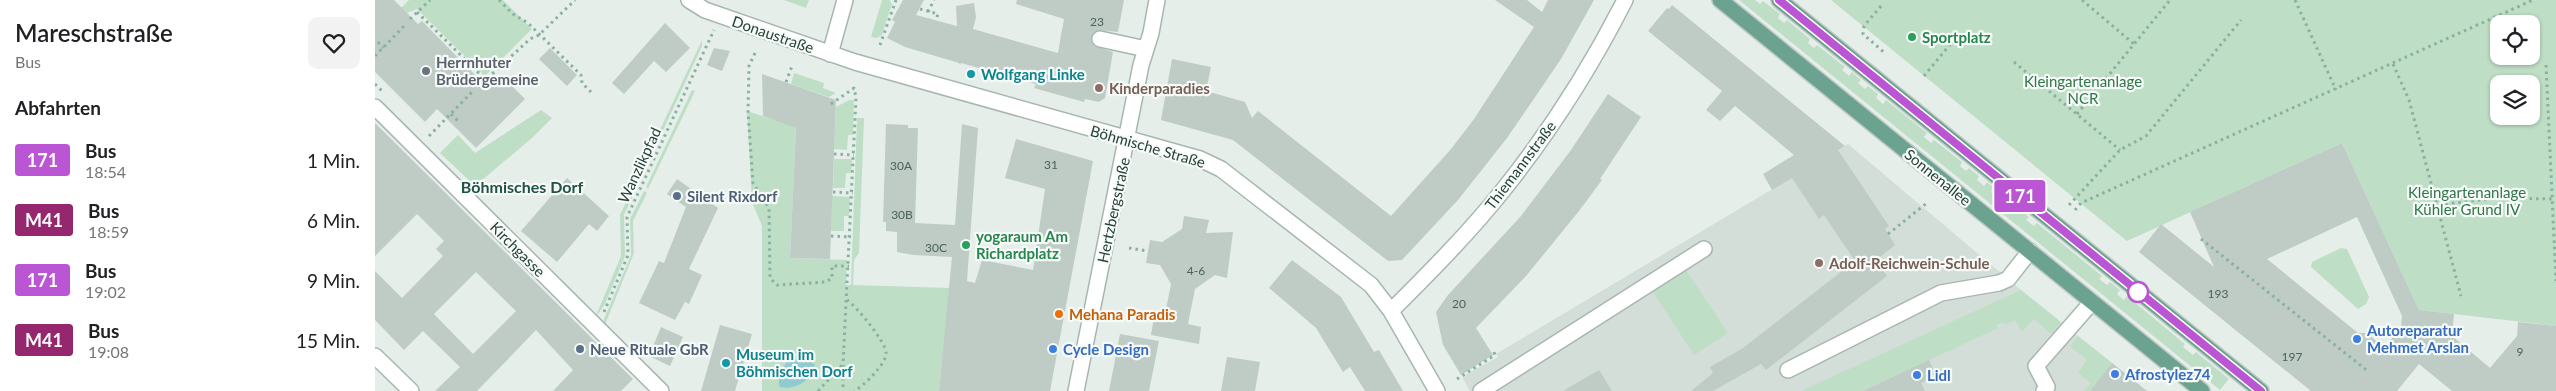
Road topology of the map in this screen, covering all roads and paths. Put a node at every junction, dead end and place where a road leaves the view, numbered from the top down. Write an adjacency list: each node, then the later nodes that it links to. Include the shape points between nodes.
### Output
1 (430, 0): 18 (path)
2 (499, 0): 25 (path)
3 (575, 0): 25 (path)
4 (689, 0): 20 (street, Donaustraße)
5 (845, 0): 34 (street)
6 (934, 0): 19 (path)
7 (1157, 0): 32 (street, Hertzbergstraße)
8 (1625, 0): 79 (street, Thiemannstraße, via 1594,58 1546,134 1461,240)
9 (1720, 0): 73 (main road, Sonnenallee)
10 (1779, 0): 97 (main road)
11 (2082, 0): 30 (path)
12 (2170, 0): 30 (path)
13 (2295, 0): 45 (path)
14 (2533, 0): 38 (path)
15 (898, 1): 29 (path)
16 (1881, 6): 35 (path, via 1864,26 1863,34)
17 (919, 9): 19 (path)
18 (417, 12): 21 (path); 42 (path)
19 (928, 12): 22 (path, via 938,14)
20 (721, 16): 34 (street, Donaustraße); 80 (path, Wanzlikpfad, via 627,217 628,255)
21 (410, 20)
22 (936, 20)
23 (2241, 20): 55 (path, via 2146,136)
24 (405, 25): 31 (path)
25 (539, 35): 42 (path, via 530,39); 47 (path, via 581,75 582,83)
26 (1973, 38): 41 (path, via 1967,36 1953,41)
27 (1100, 39): 32 (street)
28 (378, 42): 31 (path)
29 (880, 44)
30 (2134, 44): 51 (path)
31 (383, 48): 36 (path)
32 (1146, 49): 53 (street, Hertzbergstraße)
33 (755, 53): 74 (path, via 749,66 748,112 753,183 769,208 770,278 777,285 826,282 832,278 832,266)
34 (830, 54): 53 (street, Böhmische Straße)
35 (1886, 54)
36 (375, 56)
37 (2014, 62): 51 (path)
38 (2393, 64): 45 (path); 63 (path, via 2409,100)
39 (2546, 64): 60 (path)
40 (792, 66): 43 (path)
41 (1924, 76)
42 (485, 80): 44 (path)
43 (786, 82)
44 (478, 87)
45 (2336, 90): 64 (path, via 2081,203)
46 (473, 92): 50 (path)
47 (591, 92)
48 (831, 104): 57 (path, via 854,88)
49 (375, 106): 54 (street, Kirchgasse)
50 (451, 114): 52 (path); 54 (path)
51 (2077, 114): 55 (path)
52 (458, 121)
53 (1127, 140): 79 (street, Böhmische Straße, via 1200,159 1221,169 1371,285); 92 (street, Hertzbergstraße)
54 (417, 148): 80 (street, Kirchgasse)
55 (2120, 150): 62 (path)
56 (834, 154): 57 (path)
57 (854, 155): 59 (path)
58 (833, 192): 59 (path)
59 (853, 193): 67 (path)
60 (2553, 199): 63 (path, via 2496,198); 69 (path)
61 (1927, 203): 65 (path)
62 (2069, 205)
63 (2439, 205): 76 (path)
64 (2075, 210)
65 (1888, 234)
66 (831, 236): 67 (path)
67 (851, 236): 74 (path)
68 (2201, 239): 85 (path)
69 (2555, 243): 75 (path)
70 (1129, 248): 72 (path)
71 (1704, 249): 94 (street)
72 (1148, 251)
73 (2030, 251): 78 (main road, Sonnenallee); 84 (street, via 2008,278 1999,283 1941,293)
74 (849, 266): 77 (path)
75 (2556, 281)
76 (2461, 296)
77 (847, 300): 83 (path); 91 (path, via 863,314 882,341 886,353 867,382)
78 (2092, 302): 95 (street, via 2036,366 2047,387); 96 (main road, Sonnenallee)
79 (1391, 311): 93 (street, Böhmische Straße)
80 (597, 328): 88 (street, Kirchgasse)
81 (1494, 352): 86 (path, via 1495,355)
82 (375, 356): 87 (street)
83 (843, 364): 89 (path); 90 (path)
84 (1788, 370)
85 (2369, 372)
86 (1457, 379)
87 (411, 391)
88 (661, 391)
89 (818, 391)
90 (843, 391)
91 (854, 391)
92 (1076, 391)
93 (1437, 391)
94 (1481, 391)
95 (2045, 391)
96 (2202, 391)
97 (2261, 391)

